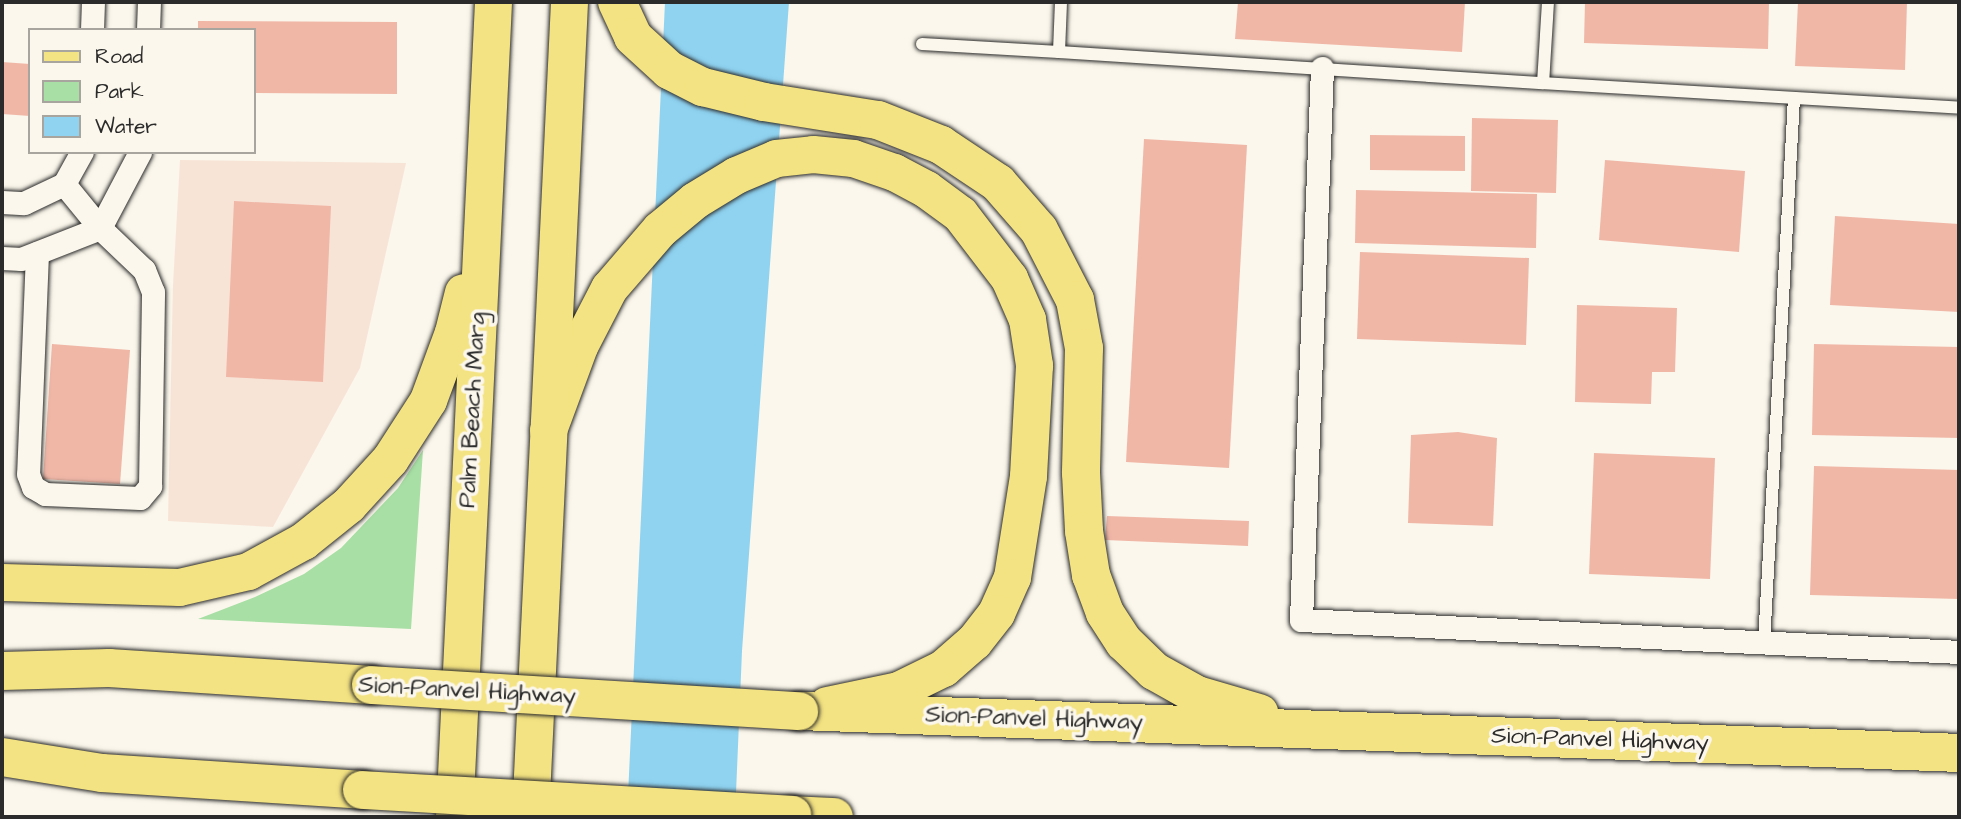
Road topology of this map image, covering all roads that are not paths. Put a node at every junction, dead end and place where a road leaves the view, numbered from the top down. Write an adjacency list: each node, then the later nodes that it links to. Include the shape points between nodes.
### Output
1 (93, 2): 8 (street)
2 (149, 2): 9 (street)
3 (493, 2): 20 (main road, Palm Beach Marg)
4 (569, 2): 24 (main road)
5 (617, 2): 32 (highway, via 633,37 669,70 703,88 878,120 941,145 998,183 1039,230 1075,300 1084,348 1084,531 1091,575 1105,613 1124,642 1154,671 1186,689)
6 (1061, 2): 11 (lane)
7 (1548, 2): 13 (lane)
8 (92, 28)
9 (148, 28)
10 (922, 44): 11 (lane)
11 (1059, 51): 12 (lane)
12 (1322, 68): 13 (lane); 26 (street, via 1301,621)
13 (1543, 83): 14 (lane)
14 (1794, 98): 15 (lane); 26 (lane)
15 (1959, 108)
16 (81, 154): 18 (street)
17 (138, 154): 21 (street)
18 (64, 184): 19 (street, via 24,203); 21 (street)
19 (2, 202)
20 (483, 210): 25 (main road, via 453,332 428,400 390,459 348,505 312,534 248,571 178,587); 38 (main road, Palm Beach Marg)
21 (100, 228): 22 (street); 22 (street, via 144,270 153,292 150,486 140,498 45,494 33,487 28,474)
22 (37, 253): 23 (street, via 21,259)
23 (2, 258)
24 (548, 430): 31 (main road, via 579,346 609,288 660,229 736,175 776,158 813,154 853,158 894,172 960,214 1009,278 1027,319 1034,365 1027,488 1012,577 996,613 974,642 943,668 898,690); 39 (main road)
25 (2, 582)
26 (1765, 643): 28 (street)
27 (2, 650): 29 (highway)
28 (1959, 652)
29 (109, 668): 30 (highway); 31 (highway, Sion-Panvel Highway, bridge)
30 (2, 671)
31 (799, 710): 32 (highway, Sion-Panvel Highway)
32 (1314, 729): 33 (highway, Sion-Panvel Highway)
33 (1959, 752)
34 (2, 757): 35 (highway)
35 (102, 773): 36 (highway); 37 (highway, bridge)
36 (2, 777)
37 (795, 816): 40 (highway)
38 (454, 817)
39 (530, 817)
40 (834, 817)

